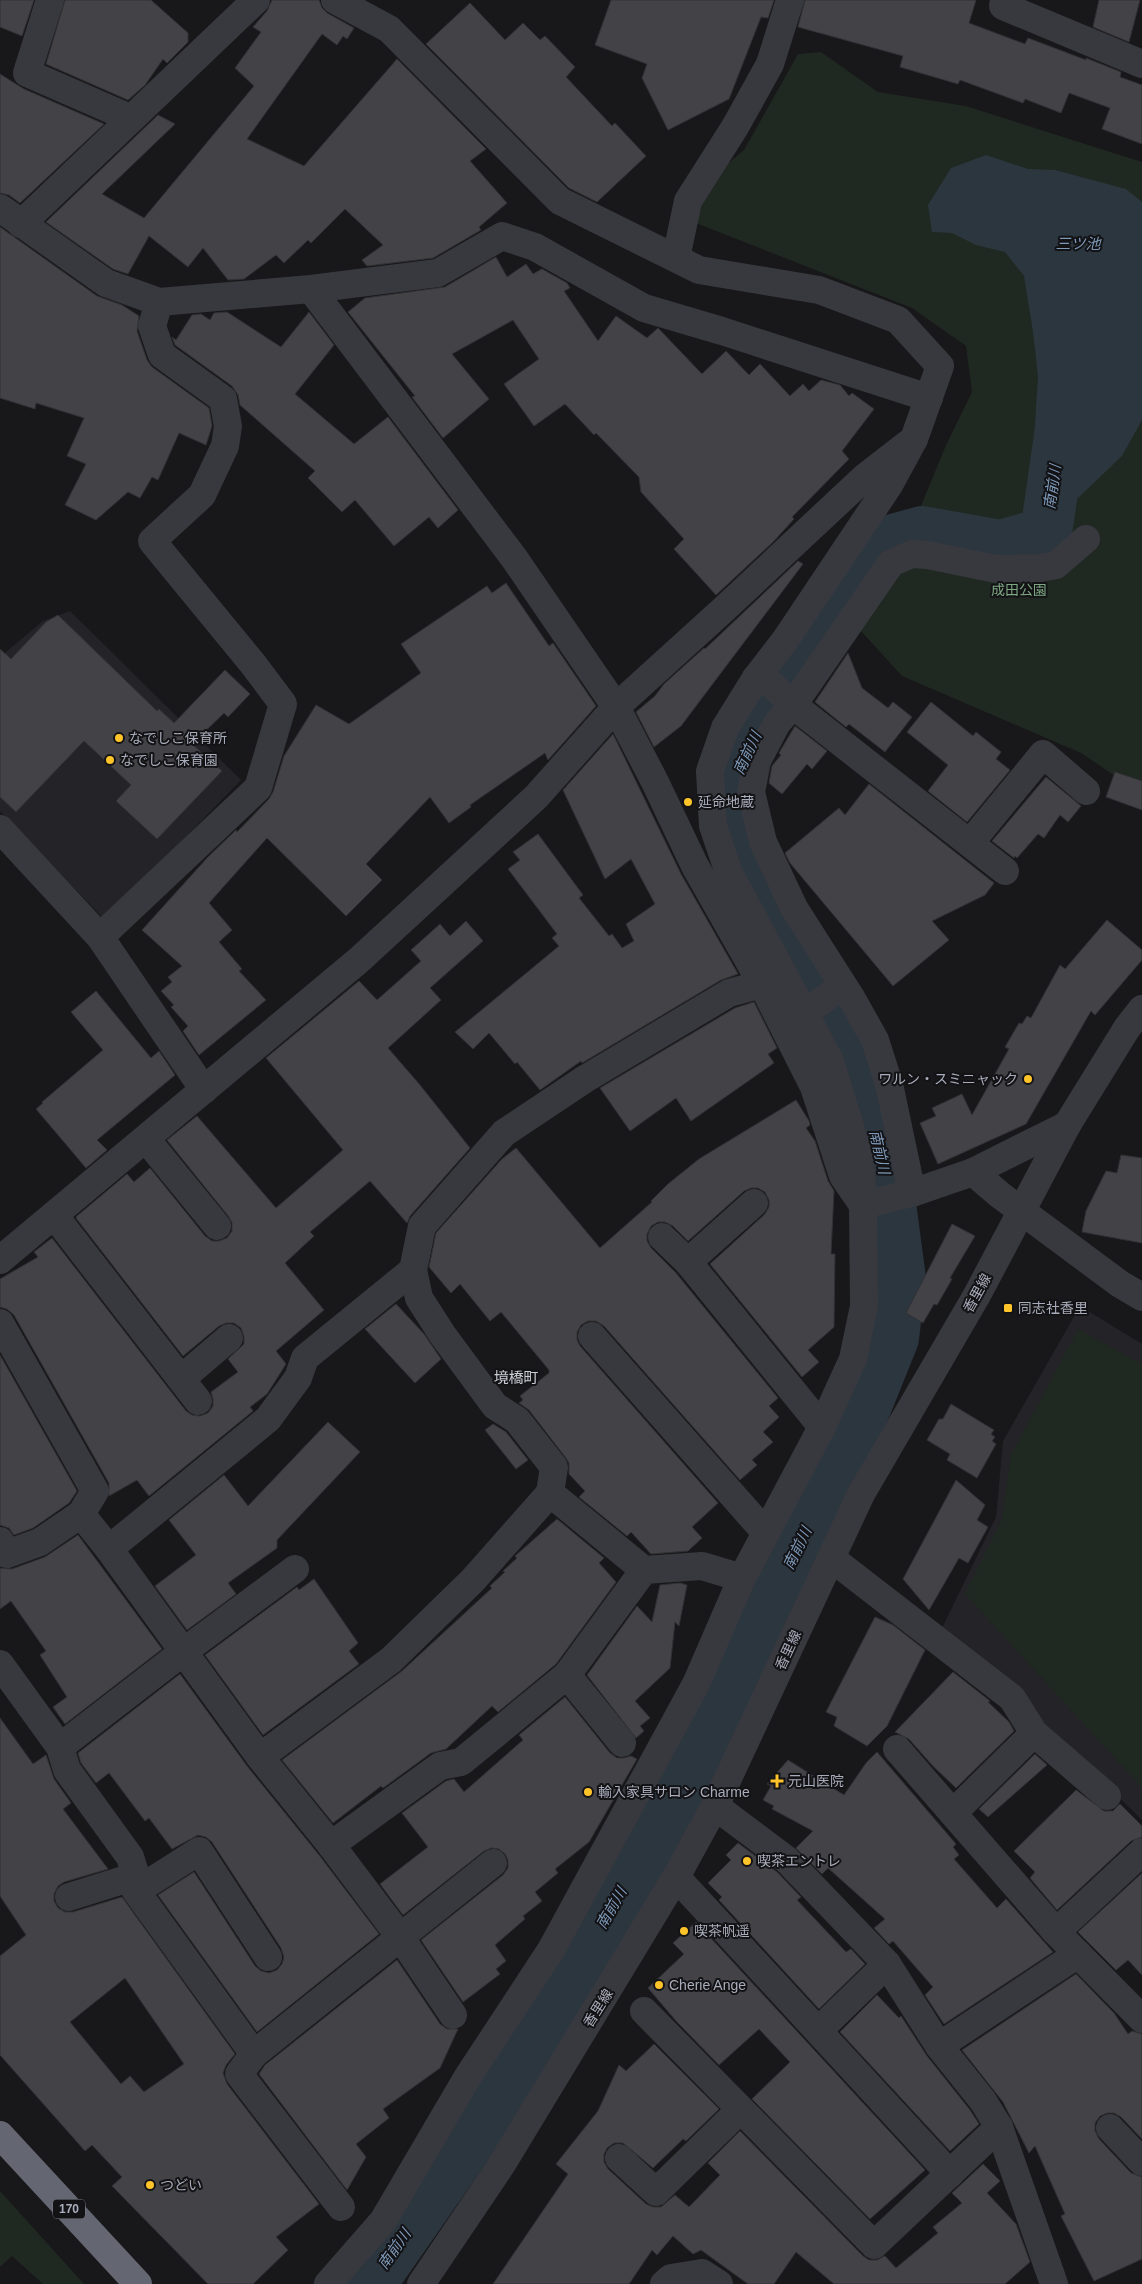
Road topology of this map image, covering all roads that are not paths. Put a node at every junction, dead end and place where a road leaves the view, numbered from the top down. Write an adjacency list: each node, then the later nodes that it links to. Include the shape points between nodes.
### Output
1 (50, 0): 7 (street, via 27,73)
2 (256, 0): 7 (street)
3 (335, 0): 9 (street, via 389,29 560,201)
4 (790, 0): 9 (street, via 770,64 688,201)
5 (1004, 0): 6 (street, via 1003,6)
6 (1142, 64)
7 (130, 118): 8 (street)
8 (10, 216): 11 (street, via 106,283)
9 (676, 258): 12 (street, via 700,270 819,290 898,320 940,366)
10 (311, 289): 11 (street); 12 (street, via 438,274 502,236 535,247 644,308); 16 (street, via 514,558)
11 (158, 302): 21 (street, via 152,326 162,355 223,399 228,426 225,446 202,495 152,542 283,704 258,788)
12 (929, 398): 13 (street)
13 (914, 439): 15 (street, via 890,485 786,639); 16 (street, via 865,478)
14 (1086, 539): 15 (street, via 1056,565 1040,568 996,569 912,554 892,563)
15 (777, 692): 19 (street); 23 (street, via 777,723 757,761 751,792 763,842 794,908); 25 (street, via 725,728 710,771 714,826 729,873)
16 (616, 707): 22 (street, via 696,866); 26 (street, via 536,797 359,960)
17 (1086, 791): 19 (street, via 1043,754)
18 (0, 829): 21 (street)
19 (970, 843): 20 (street)
20 (1005, 871)
21 (100, 937): 26 (street)
22 (762, 984): 32 (street, via 814,1087 842,1176); 39 (street, via 729,992 585,1079 504,1133 422,1226)
23 (843, 985): 25 (street); 30 (street, via 875,1040 889,1084)
24 (1142, 1009): 27 (street, 香里線)
25 (804, 1014): 32 (street, via 830,1061 860,1159)
26 (204, 1090): 28 (street)
27 (1067, 1125): 29 (street); 33 (street, 香里線)
28 (146, 1139): 34 (street); 35 (street)
29 (972, 1172): 30 (street); 33 (street)
30 (912, 1193): 32 (street)
31 (754, 1203): 38 (street)
32 (863, 1205): 46 (street, via 864,1306 854,1359)
33 (1021, 1210): 40 (street); 52 (street, 香里線, via 977,1295 861,1494)
34 (54, 1215): 37 (street); 44 (street)
35 (216, 1226)
36 (662, 1237): 38 (street)
37 (2, 1256)
38 (688, 1262): 46 (street)
39 (413, 1270): 47 (street, via 419,1298 442,1334 495,1406 516,1420 554,1467); 51 (street, via 305,1358 298,1378 268,1419)
40 (1142, 1297)
41 (0, 1323): 48 (street, via 95,1491)
42 (592, 1336): 49 (street)
43 (229, 1338): 44 (street)
44 (181, 1380): 45 (street)
45 (198, 1401)
46 (822, 1427): 49 (street)
47 (550, 1493): 54 (street); 63 (street, via 473,1580 391,1660)
48 (81, 1514): 50 (street, via 40,1542 7,1554); 51 (street)
49 (766, 1532): 55 (street)
50 (0, 1540)
51 (109, 1549): 56 (street)
52 (831, 1558): 59 (street, via 1012,1698); 65 (street, 香里線)
53 (295, 1569): 56 (street)
54 (644, 1570): 55 (street, via 702,1566); 58 (street)
55 (742, 1578): 93 (street, via 696,1684 551,1950 467,2078 383,2221)
56 (183, 1652): 61 (street); 63 (street)
57 (0, 1664): 61 (street)
58 (567, 1675): 60 (street); 67 (street, via 461,1762 440,1766)
59 (1034, 1733): 64 (street); 66 (street)
60 (622, 1743)
61 (60, 1747): 71 (street, via 67,1770 130,1857)
62 (897, 1749): 66 (street)
63 (260, 1756): 67 (street)
64 (1107, 1796)
65 (715, 1806): 70 (street, 香里線); 77 (street, via 787,1860)
66 (953, 1813): 73 (street)
67 (331, 1845): 74 (street)
68 (1142, 1852): 73 (street)
69 (493, 1863): 74 (street)
70 (676, 1877): 81 (street); 94 (street, 香里線, via 502,2164)
71 (136, 1883): 72 (street); 76 (street, via 199,1851); 83 (street)
72 (69, 1897)
73 (1056, 1932): 75 (street)
74 (401, 1938): 80 (street); 83 (street)
75 (1078, 1954): 78 (street); 82 (street)
76 (268, 1957)
77 (887, 1964): 81 (street); 82 (street)
78 (1137, 2003)
79 (644, 2011): 84 (street)
80 (453, 2014)
81 (819, 2030): 90 (street)
82 (939, 2046): 85 (street, via 983,2101)
83 (254, 2054): 91 (street, via 239,2074)
84 (740, 2110): 89 (street, via 656,2192); 90 (street, via 874,2245)
85 (999, 2127): 90 (street); 97 (street)
86 (1110, 2128): 88 (street)
87 (0, 2135): 92 (highway, 170)
88 (1139, 2154)
89 (619, 2158)
90 (950, 2174)
91 (341, 2207)
92 (138, 2284)
93 (328, 2284)
94 (421, 2284)
95 (664, 2284): 96 (street, via 671,2278 702,2273)
96 (719, 2284)
97 (1054, 2284)

